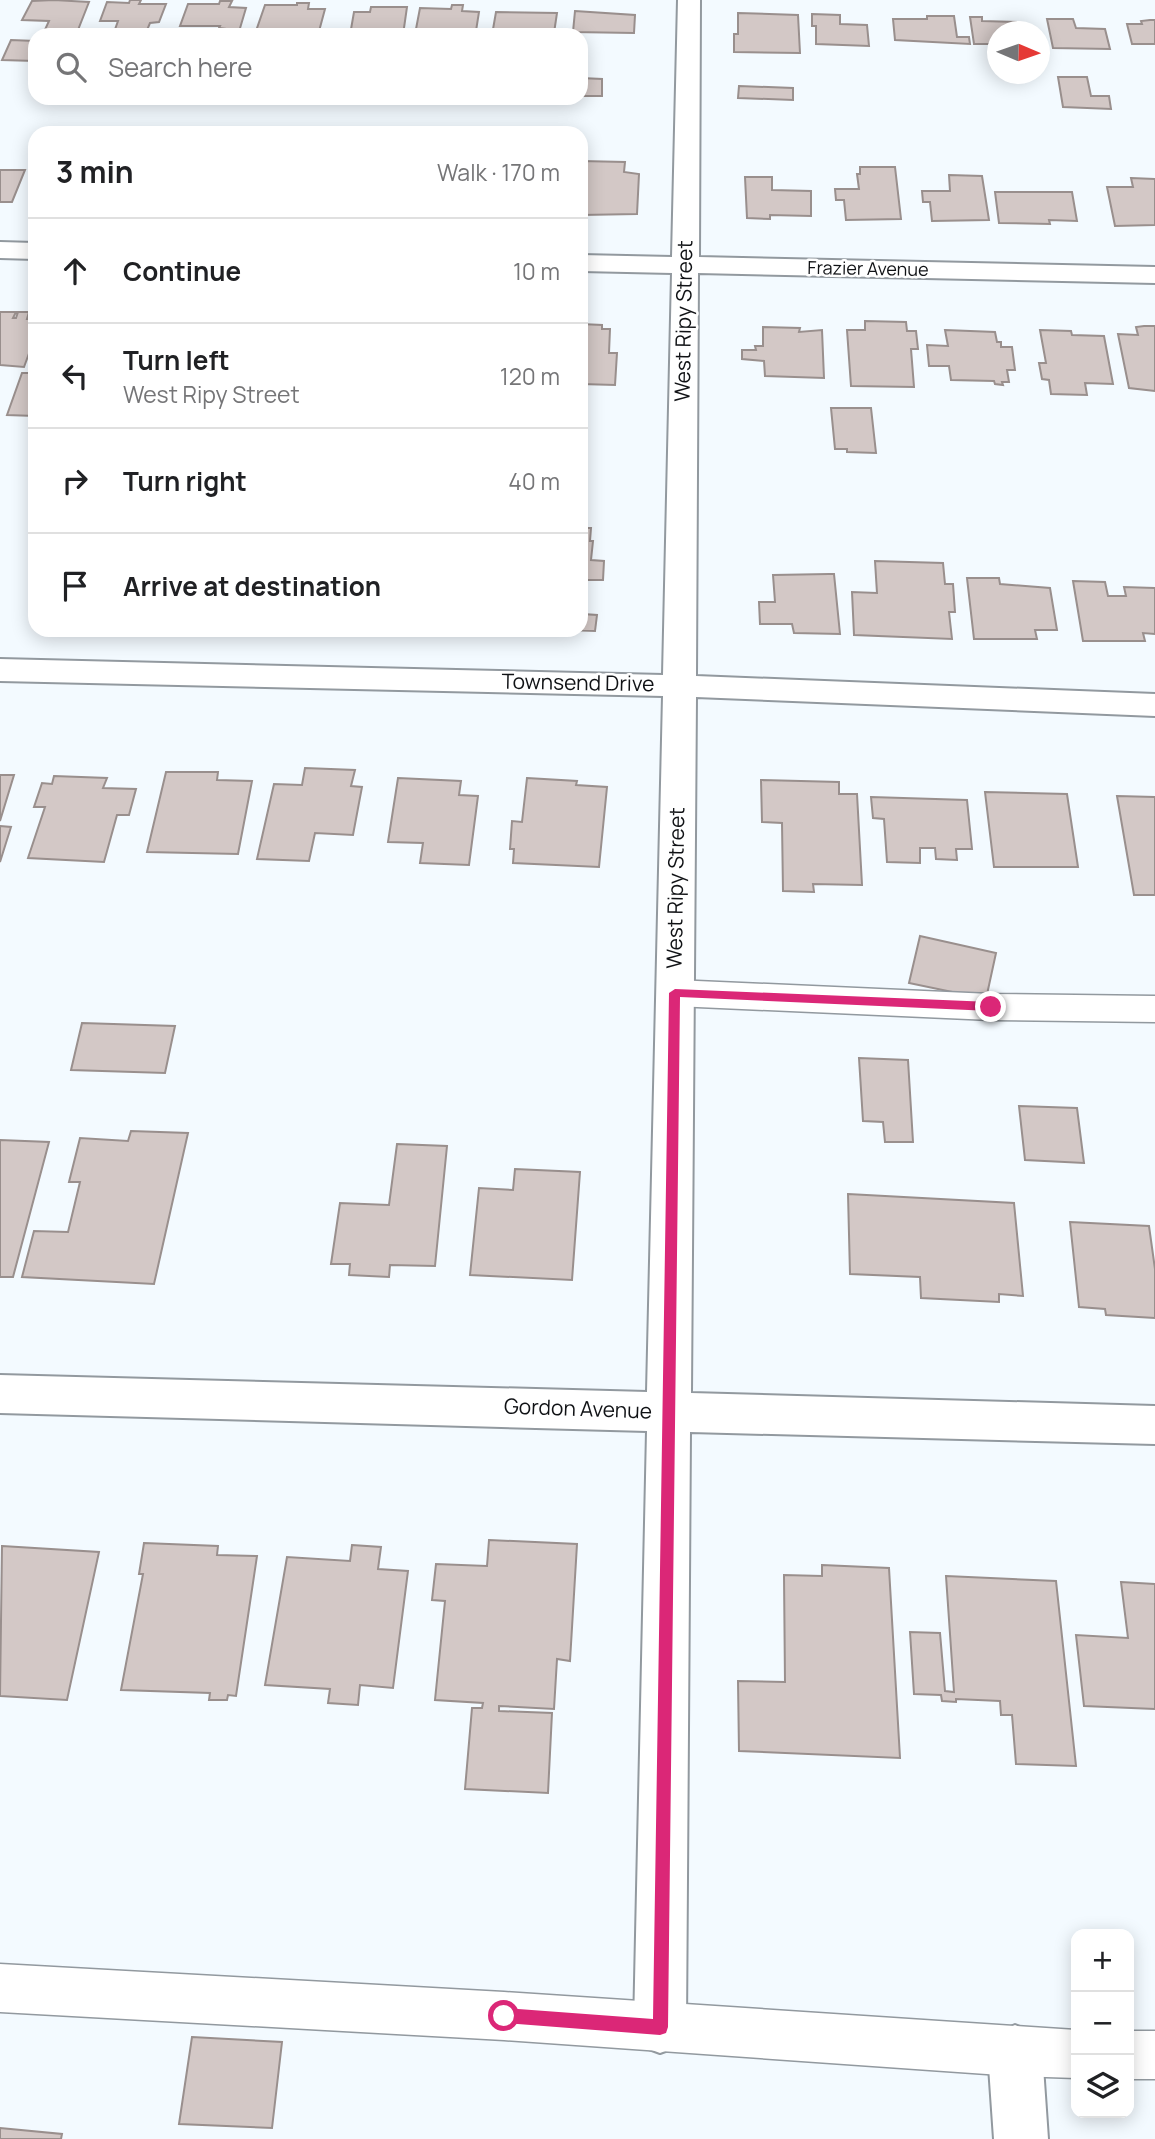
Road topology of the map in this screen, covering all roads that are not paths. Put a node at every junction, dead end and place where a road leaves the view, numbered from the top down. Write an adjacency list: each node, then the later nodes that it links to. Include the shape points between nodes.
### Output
1 (689, 0): 5 (street, West Ripy Street)
2 (0, 250): 3 (street)
3 (28, 251)
4 (588, 263): 5 (street, Frazier Avenue)
5 (685, 265): 6 (street, Frazier Avenue); 8 (street, West Ripy Street)
6 (1155, 275)
7 (0, 670): 8 (street, Townsend Drive)
8 (680, 686): 9 (street, Townsend Drive); 10 (street, West Ripy Street)
9 (1155, 705)
10 (675, 993): 11 (lane); 13 (street, West Ripy Street)
11 (1155, 1009)
12 (0, 1394): 13 (street, Gordon Avenue)
13 (670, 1412): 14 (street, Gordon Avenue); 16 (street, West Ripy Street)
14 (1155, 1425)
15 (0, 1988): 16 (lane)
16 (660, 2027): 17 (lane)
17 (1015, 2052): 18 (lane); 21 (street)
18 (1071, 2054)
19 (1134, 2055): 20 (lane)
20 (1155, 2055)
21 (1021, 2139)

